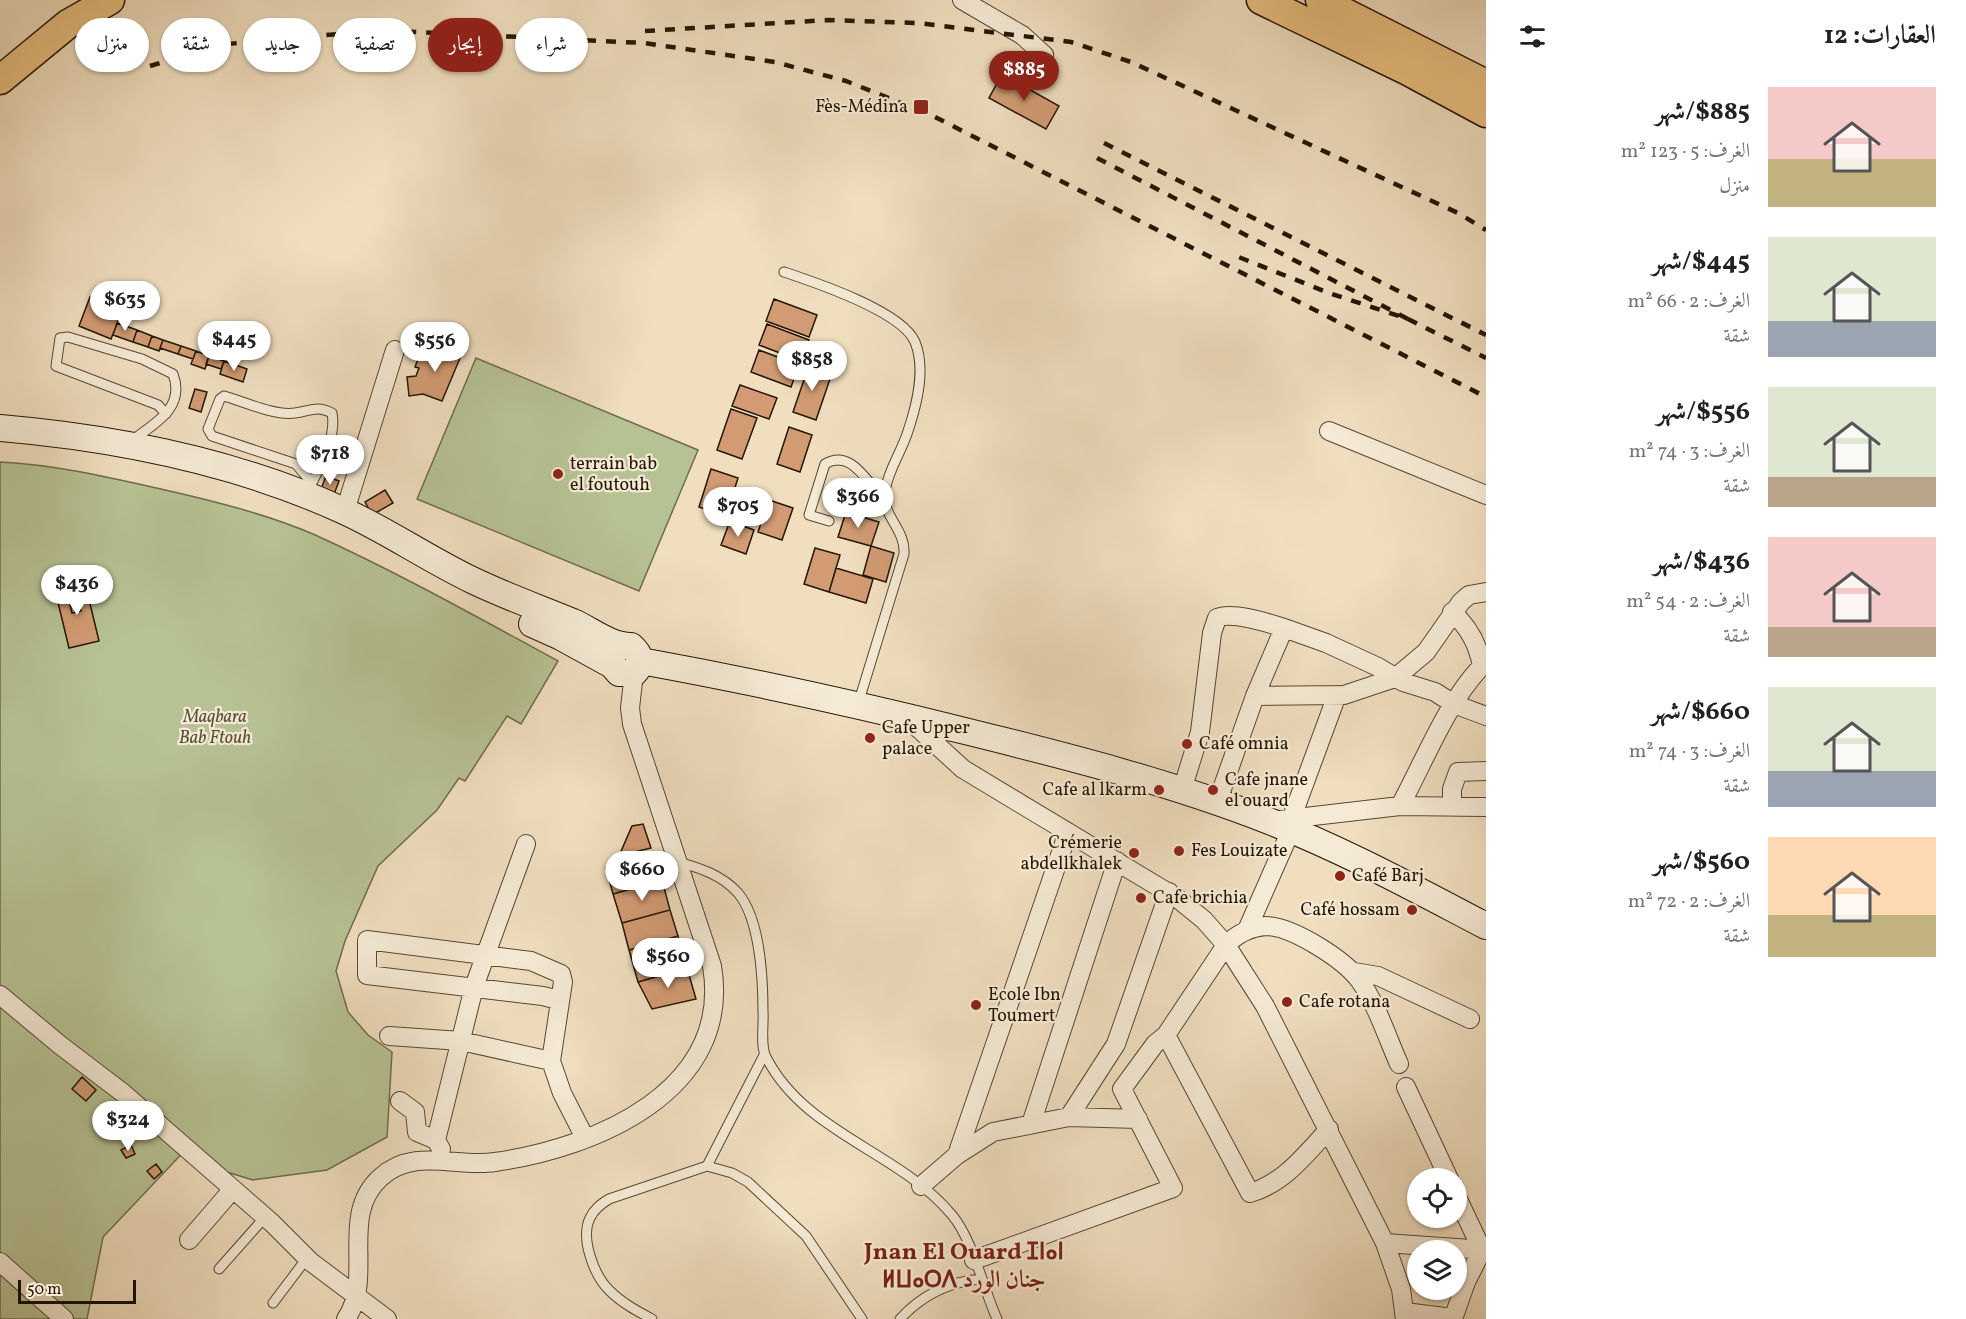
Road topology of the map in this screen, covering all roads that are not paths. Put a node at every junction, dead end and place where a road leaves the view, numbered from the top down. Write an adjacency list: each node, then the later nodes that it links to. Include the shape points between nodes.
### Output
1 (69, 0): 6 (main road)
2 (110, 0): 8 (main road, via 68,24)
3 (962, 0): 7 (street, via 1022,35 1044,55)
4 (1261, 0): 10 (main road, via 1408,71)
5 (1320, 0): 9 (main road)
6 (0, 54)
7 (1036, 72)
8 (0, 80)
9 (1486, 84)
10 (1486, 114)
11 (784, 272): 21 (lane, via 851,295 914,339 920,359 918,388 908,432)
12 (395, 350): 22 (street)
13 (166, 414): 13 (lane, via 177,385 173,374 142,360 68,337 60,338 56,366 158,405); 16 (lane)
14 (0, 428): 16 (street)
15 (1329, 431): 19 (street)
16 (126, 444): 18 (street)
17 (0, 445): 18 (street)
18 (164, 458): 20 (street, via 251,490)
19 (1486, 495)
20 (306, 496): 20 (lane, via 296,465 212,436 208,429 220,399 224,396 295,413 305,408 332,413 334,425); 22 (street); 27 (street, via 464,591)
21 (884, 499): 23 (lane, via 854,465 834,458 825,464 809,515); 32 (lane, via 904,538 904,554)
22 (345, 511): 27 (street, via 470,579 573,622)
23 (828, 521)
24 (1486, 592): 25 (street, via 1469,595)
25 (1452, 612): 28 (street, via 1464,623); 29 (street, via 1426,652)
26 (1284, 628): 29 (street, via 1326,643); 31 (street); 37 (street, via 1257,620 1217,618 1200,732)
27 (624, 663): 32 (street); 45 (street, via 632,724)
28 (1484, 666): 33 (street)
29 (1395, 678): 30 (street); 33 (street, via 1435,692)
30 (1337, 695): 31 (street); 42 (street)
31 (1255, 696): 38 (street)
32 (858, 704): 34 (street)
33 (1455, 704): 35 (street); 39 (street)
34 (905, 716): 37 (street); 43 (street, via 963,769)
35 (1486, 716)
36 (1486, 771): 40 (street, via 1458,772)
37 (1182, 790): 38 (street)
38 (1217, 803): 42 (street)
39 (1400, 806): 40 (street); 42 (street)
40 (1452, 806): 41 (street)
41 (1486, 807)
42 (1284, 823): 48 (street); 49 (street)
43 (1068, 832): 46 (street); 73 (street)
44 (526, 844): 51 (street)
45 (676, 861): 60 (lane, via 703,869 726,882 738,893 749,913 763,995); 71 (street, via 712,966 710,1022 695,1057 671,1090 640,1112)
46 (1118, 861): 47 (street); 69 (street)
47 (1169, 892): 50 (street, via 1192,909); 63 (street, via 1116,1044)
48 (1486, 926)
49 (1247, 930): 50 (street); 52 (street, via 1264,926 1285,931 1337,958)
50 (1226, 945): 57 (street); 70 (street, via 1265,1005)
51 (485, 956): 53 (street); 53 (street, via 367,940 367,975); 55 (street, via 550,967 561,974 563,982)
52 (1354, 972): 56 (street, via 1378,976); 62 (street, via 1367,991)
53 (474, 987): 55 (street); 59 (street)
54 (0, 995): 78 (street, via 123,1093)
55 (558, 1000): 61 (street)
56 (1470, 1019)
57 (1166, 1035): 65 (street); 70 (street, via 1250,1192 1265,1189 1292,1169)
58 (389, 1036): 59 (street)
59 (461, 1041): 61 (street); 72 (street)
60 (764, 1055): 75 (lane); 77 (lane, via 807,1110)
61 (551, 1061): 71 (street)
62 (1399, 1064)
63 (1097, 1076): 65 (street); 67 (street)
64 (1406, 1087): 76 (street)
65 (1122, 1089): 68 (street)
66 (400, 1101): 72 (street, via 415,1112 417,1132)
67 (1069, 1118): 68 (street); 69 (street)
68 (1138, 1119): 85 (street, via 1173,1188)
69 (1031, 1125): 73 (street, via 993,1132)
70 (1329, 1129): 82 (street)
71 (585, 1138): 74 (street, via 493,1162)
72 (436, 1140): 74 (street)
73 (957, 1155): 77 (street)
74 (447, 1161): 89 (street, via 404,1163 372,1188 359,1221)
75 (707, 1166): 95 (lane, via 609,1199 588,1220 588,1245 598,1276 634,1310); 96 (lane, via 748,1182 806,1236)
76 (1444, 1168)
77 (921, 1186): 85 (lane, via 953,1216)
78 (233, 1189): 79 (street); 81 (street)
79 (265, 1217): 84 (street); 87 (lane)
80 (1467, 1217): 83 (street)
81 (189, 1240)
82 (1384, 1243): 83 (street); 91 (street, via 1395,1267)
83 (1484, 1250): 99 (street)
84 (307, 1257): 89 (street); 90 (lane)
85 (974, 1260): 88 (lane)
86 (0, 1262): 92 (street)
87 (219, 1269)
88 (980, 1279): 97 (lane, via 950,1284 913,1305); 98 (lane)
89 (357, 1296): 93 (street); 94 (street)
90 (273, 1303)
91 (1405, 1315): 99 (street)
92 (64, 1319)
93 (346, 1319)
94 (386, 1319)
95 (652, 1319)
96 (862, 1319)
97 (900, 1319)
98 (997, 1319)
99 (1453, 1319)

